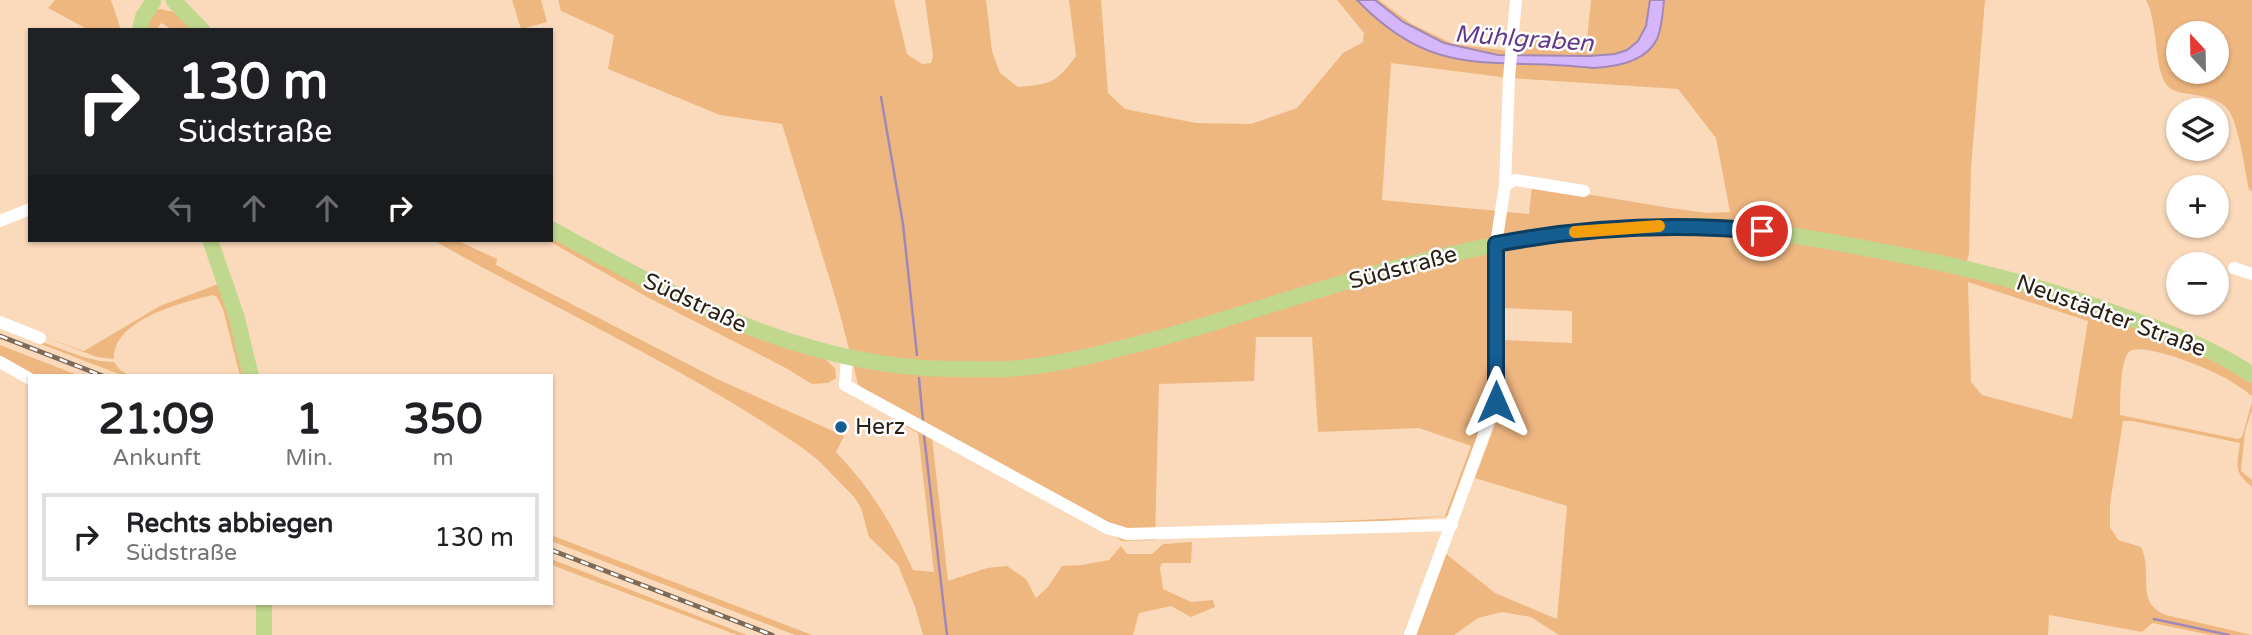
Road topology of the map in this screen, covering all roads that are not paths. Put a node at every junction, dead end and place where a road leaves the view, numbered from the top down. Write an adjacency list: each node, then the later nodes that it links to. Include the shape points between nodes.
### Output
1 (174, 0): 3 (main road, via 164,5); 5 (main road)
2 (1516, 0): 6 (street)
3 (152, 1): 4 (main road)
4 (140, 28)
5 (200, 28)
6 (1505, 185): 7 (street, via 1515,180); 12 (street)
7 (1584, 191)
8 (28, 210): 9 (street)
9 (0, 221)
10 (553, 230): 18 (main road, Südstraße, via 703,309 765,335)
11 (211, 242): 20 (main road)
12 (1496, 244): 13 (main road, Südstraße, via 1616,228 1720,227 1783,233); 18 (main road, Südstraße, via 1405,265 1091,357 1019,368 946,369); 23 (street, via 1496,402)
13 (1966, 267): 21 (main road, Neustädter Straße, via 2056,292 2182,337)
14 (2234, 268): 15 (street)
15 (2252, 274)
16 (0, 322): 17 (street)
17 (40, 338)
18 (847, 358): 23 (street, via 845,385 1107,528 1128,534)
19 (0, 362): 22 (street)
20 (251, 374)
21 (2252, 375)
22 (28, 378)
23 (1452, 525): 26 (street)
24 (264, 605): 25 (main road)
25 (264, 635)
26 (1410, 635)

